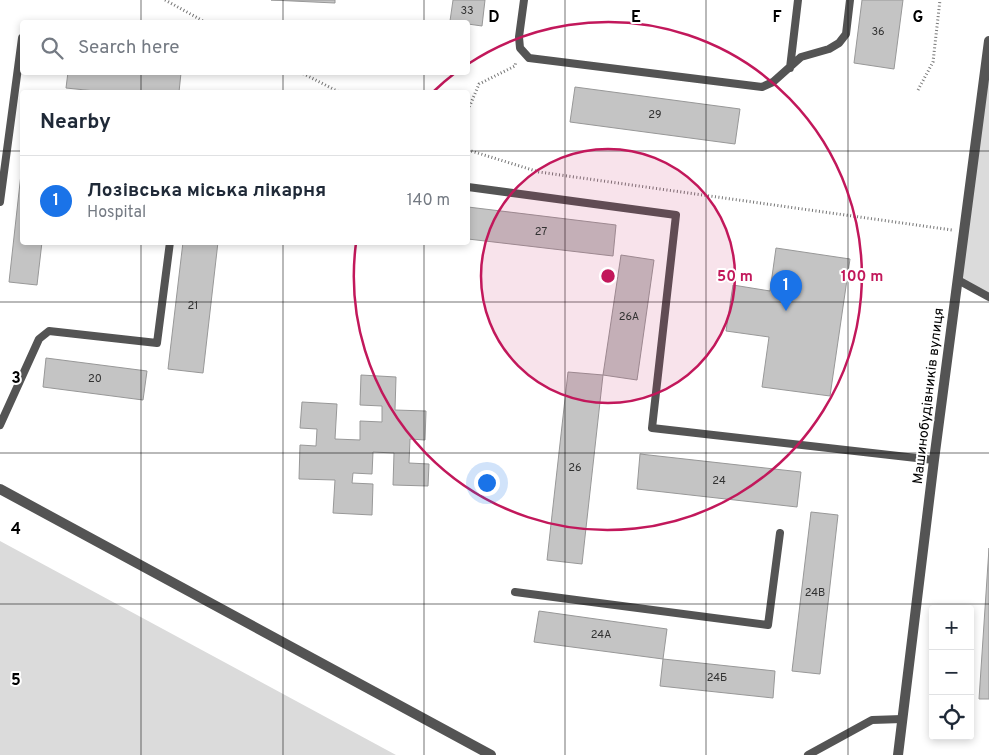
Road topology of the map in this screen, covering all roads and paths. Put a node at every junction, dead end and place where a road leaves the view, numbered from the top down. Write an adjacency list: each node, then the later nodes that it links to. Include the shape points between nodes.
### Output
1 (165, 0): 6 (path)
2 (524, 0): 8 (lane)
3 (798, 0): 10 (lane)
4 (850, 0): 10 (lane, via 846,34 839,43 801,57)
5 (940, 0): 13 (path, via 933,62)
6 (201, 20)
7 (989, 41): 18 (street, Машинобудівників вулиця)
8 (520, 48): 10 (lane, via 529,58 762,87); 14 (path, via 515,66 479,84)
9 (20, 53): 17 (lane)
10 (790, 69)
11 (306, 75): 12 (path)
12 (335, 90)
13 (918, 90)
14 (470, 105)
15 (470, 151): 18 (path, via 539,172)
16 (470, 187): 23 (lane, via 676,215 652,428)
17 (0, 202)
18 (964, 232): 20 (street, Машинобудівників вулиця)
19 (170, 245): 22 (lane, via 157,343 49,331 39,339)
20 (958, 280): 21 (lane); 23 (street, Машинобудівників вулиця)
21 (989, 296)
22 (0, 425)
23 (934, 460): 27 (street, Машинобудівників вулиця)
24 (0, 490): 28 (street)
25 (780, 533): 26 (lane, via 768,625)
26 (514, 592)
27 (902, 719): 29 (lane, via 872,720); 30 (street, Машинобудівників вулиця)
28 (491, 755)
29 (808, 755)
30 (898, 755)

